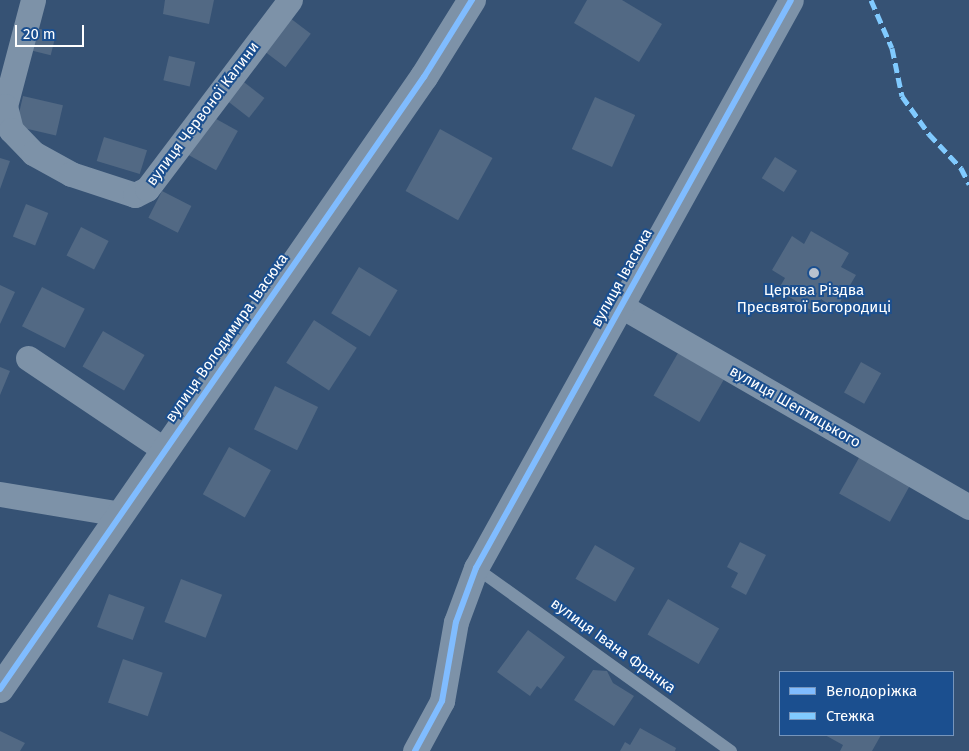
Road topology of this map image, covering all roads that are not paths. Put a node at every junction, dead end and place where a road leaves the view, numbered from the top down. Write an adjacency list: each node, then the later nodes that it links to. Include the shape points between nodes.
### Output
1 (33, 0): 2 (street, вулиця Червоної Калини, via 5,106 11,130 33,153 71,174 135,195 147,188)
2 (290, 0)
3 (472, 0): 7 (street, вулиця Володимира Івасюка, via 424,77)
4 (791, 0): 5 (street, вулиця Івасюка)
5 (621, 306): 9 (street, вулиця Шептицького); 11 (street, вулиця Івасюка)
6 (28, 358): 7 (street)
7 (165, 450): 10 (street, вулиця Володимира Івасюка)
8 (0, 494): 10 (street)
9 (969, 507)
10 (121, 514): 12 (street, вулиця Володимира Івасюка)
11 (476, 568): 13 (street, вулиця Івасюка, via 456,622 442,701); 14 (lane, вулиця Івана Франка)
12 (0, 689)
13 (415, 751)
14 (731, 751)

